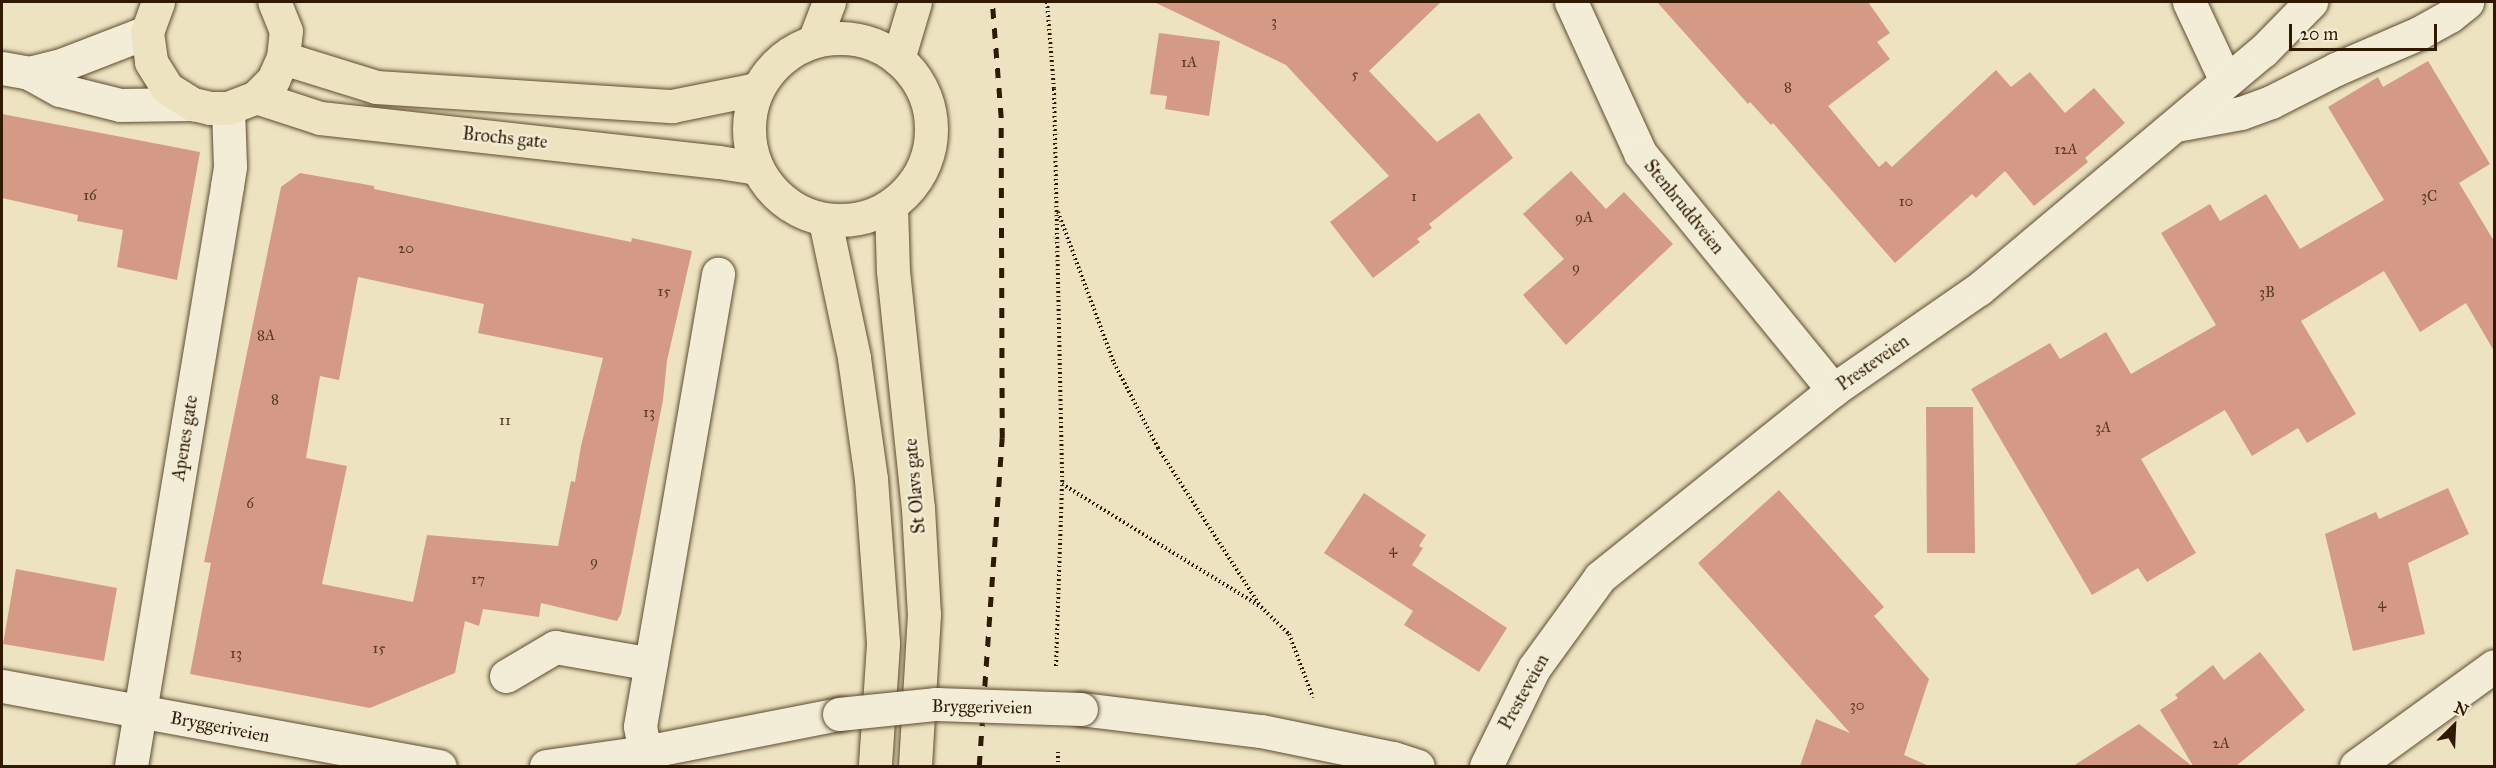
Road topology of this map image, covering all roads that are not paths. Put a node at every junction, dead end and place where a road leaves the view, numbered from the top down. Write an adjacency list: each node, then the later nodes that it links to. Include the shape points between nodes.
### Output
1 (158, 2): 9 (main road)
2 (274, 2): 11 (main road, via 286,31)
3 (829, 2): 10 (main road)
4 (915, 2): 12 (main road)
5 (1571, 2): 23 (street, Stenbruddveien, via 1640,153)
6 (2189, 2): 14 (street)
7 (2312, 2): 14 (street, Presteveien)
8 (2467, 2): 18 (street, via 2419,33 2271,102 2241,113)
9 (147, 32): 13 (street, via 64,64); 17 (main road, via 151,62 167,88)
10 (814, 41): 12 (main road, via 858,39); 15 (main road, via 782,58)
11 (284, 58): 15 (main road, via 376,87 672,106); 16 (main road, via 273,80)
12 (898, 59): 20 (main road, via 922,89 931,137 920,174)
13 (15, 71): 17 (street, via 60,90 120,105)
14 (2226, 81): 18 (street, Presteveien)
15 (756, 89): 19 (main road, via 747,131)
16 (242, 102): 17 (main road, Brochs gate, via 210,108); 19 (main road, Brochs gate, via 320,118); 28 (street, Apenes gate)
17 (193, 104)
18 (2174, 125): 23 (street, Presteveien, via 1979,289)
19 (757, 168): 21 (main road, via 786,205)
20 (891, 206): 21 (main road, via 863,219); 34 (main road, St Olavs gate, via 924,614)
21 (825, 221): 33 (main road, via 854,358 871,479 883,644)
22 (718, 274): 24 (street)
23 (1833, 390): 36 (street, Presteveien, via 1600,577 1534,668)
24 (651, 664): 26 (street, via 555,647); 29 (street, via 640,726)
25 (2494, 666): 37 (street)
26 (506, 676)
27 (2, 686): 28 (street, Bryggeriveien)
28 (140, 711): 30 (street, Apenes gate); 31 (street, Bryggeriveien)
29 (645, 752): 32 (street, Bryggeriveien); 35 (street, Bryggeriveien, bridge, via 839,714 936,704 1081,709 1261,731)
30 (131, 766)
31 (440, 766)
32 (546, 766)
33 (875, 766)
34 (915, 766)
35 (1418, 766)
36 (1486, 766)
37 (2356, 766)

